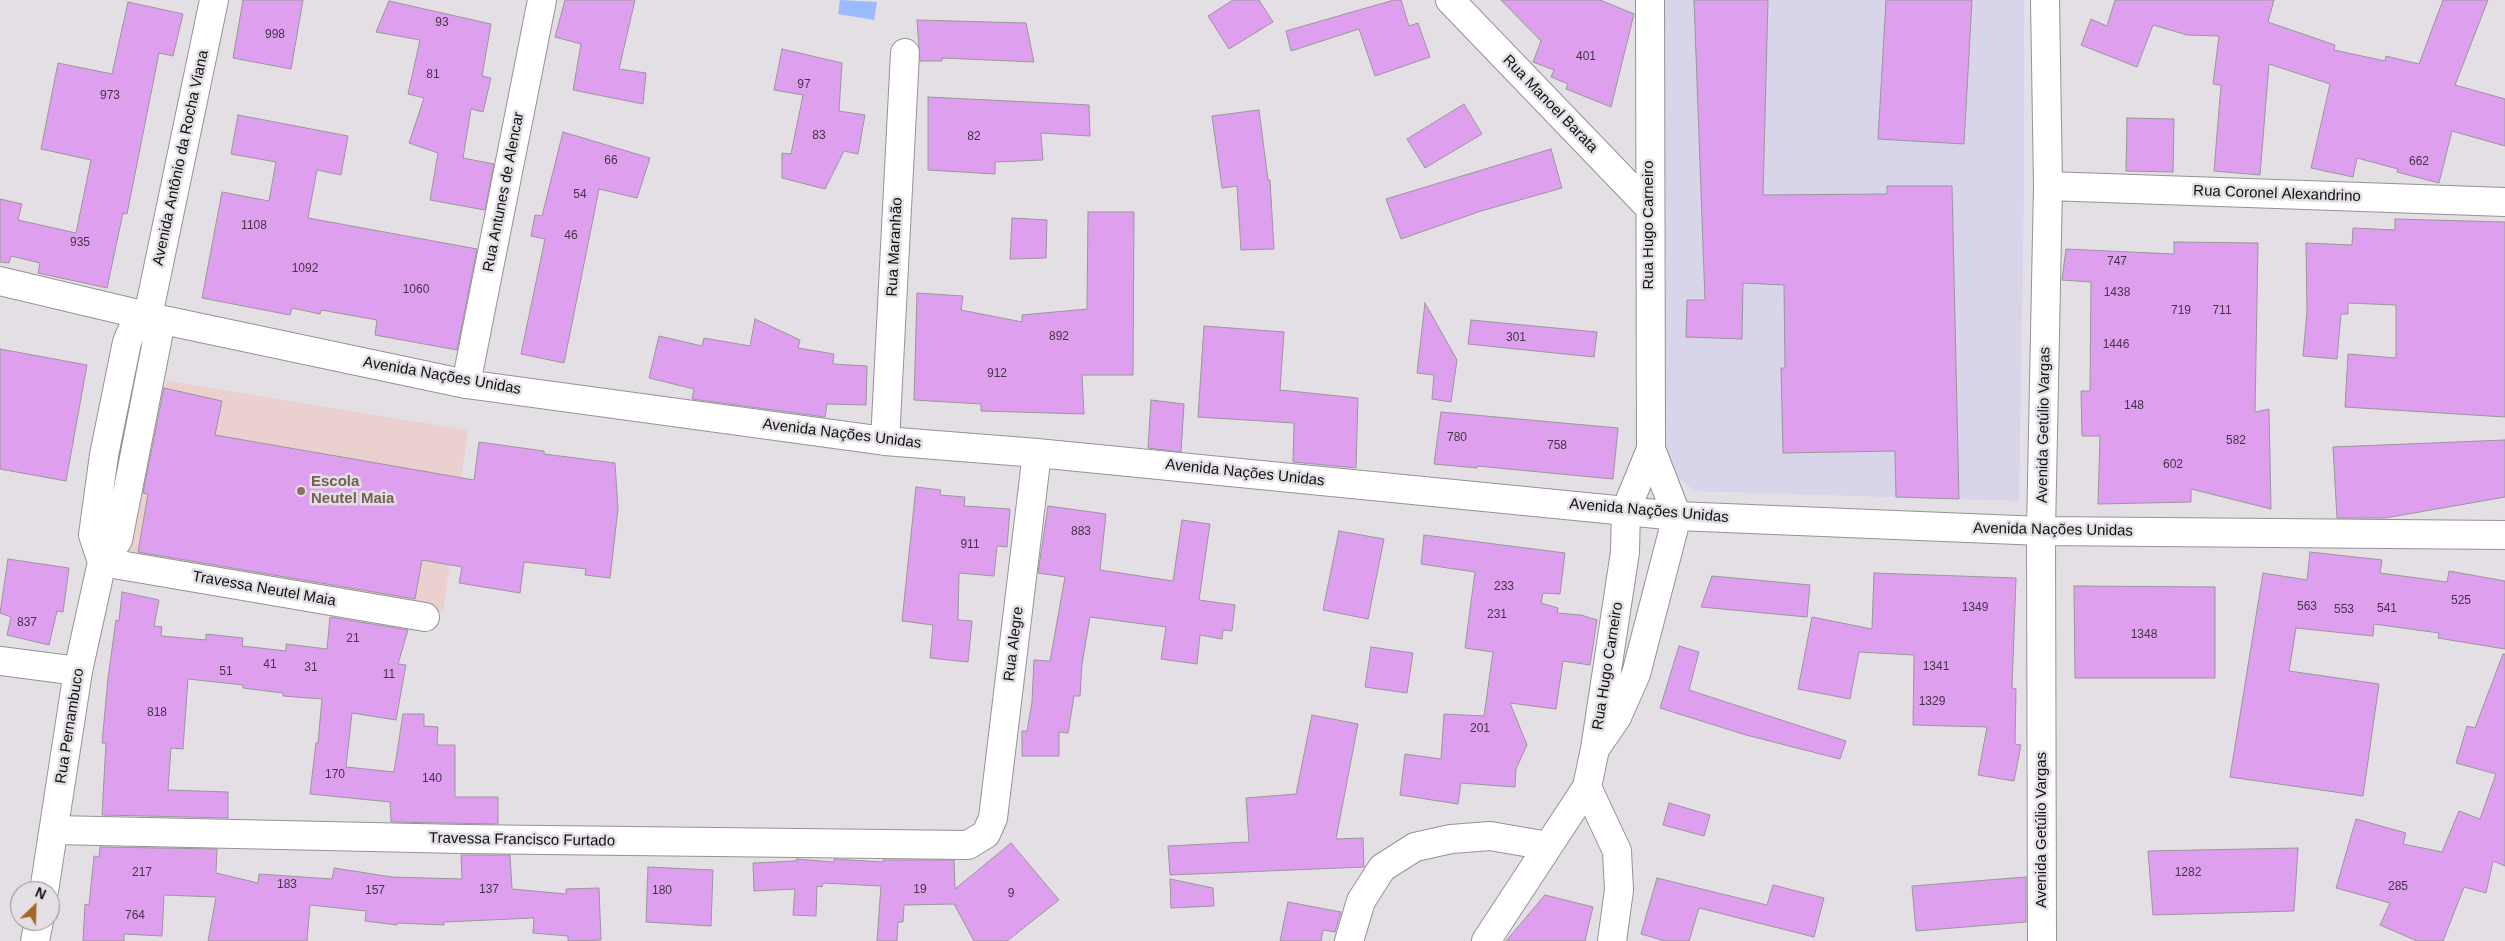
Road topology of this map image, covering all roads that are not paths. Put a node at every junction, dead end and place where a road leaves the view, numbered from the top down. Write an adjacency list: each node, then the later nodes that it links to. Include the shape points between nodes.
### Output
1 (214, 0): 11 (street, Avenida Antônio da Rocha Viana)
2 (542, 0): 12 (street, Rua Antunes de Alencar)
3 (1450, 0): 9 (street, Rua Manoel Barata)
4 (1650, 0): 9 (street, Rua Hugo Carneiro)
5 (2045, 0): 7 (street, Avenida Getúlio Vargas)
6 (905, 53): 13 (street, Rua Maranhão)
7 (2048, 186): 8 (street, Rua Coronel Alexandrino); 18 (street, Avenida Getúlio Vargas)
8 (2505, 202)
9 (1649, 207): 14 (street, Rua Hugo Carneiro)
10 (0, 281): 11 (street, Avenida Nações Unidas)
11 (146, 326): 12 (street, Avenida Nações Unidas); 20 (street, via 127,342 104,455 93,535)
12 (466, 384): 13 (street, Avenida Nações Unidas)
13 (884, 441): 15 (street, Avenida Nações Unidas)
14 (1651, 449): 16 (street, Rua Hugo Carneiro); 17 (street, Rua Hugo Carneiro)
15 (1037, 453): 16 (street, Avenida Nações Unidas); 27 (street, Rua Alegre, via 993,818)
16 (1626, 510): 17 (street, Avenida Nações Unidas); 24 (street, Rua Hugo Carneiro, via 1625,552)
17 (1677, 516): 18 (street, Avenida Nações Unidas); 24 (street, Rua Hugo Carneiro, via 1636,674 1617,717)
18 (2042, 531): 19 (street, Avenida Nações Unidas); 33 (street, Avenida Getúlio Vargas)
19 (2505, 535)
20 (102, 562): 21 (street, Travessa Neutel Maia); 23 (street, Rua Pernambuco)
21 (425, 616)
22 (0, 661): 23 (street)
23 (78, 671): 26 (street, Rua Pernambuco)
24 (1595, 749): 25 (street)
25 (1587, 787): 28 (street); 32 (street, via 1617,851 1619,890)
26 (55, 830): 27 (street, Travessa Francisco Furtado, via 897,845 968,845); 29 (street, Rua Pernambuco)
27 (986, 834)
28 (1548, 846): 30 (street, via 1490,836 1415,846 1382,868 1361,901); 31 (street)
29 (46, 881)
30 (1349, 941)
31 (1486, 941)
32 (1612, 941)
33 (2042, 941)

